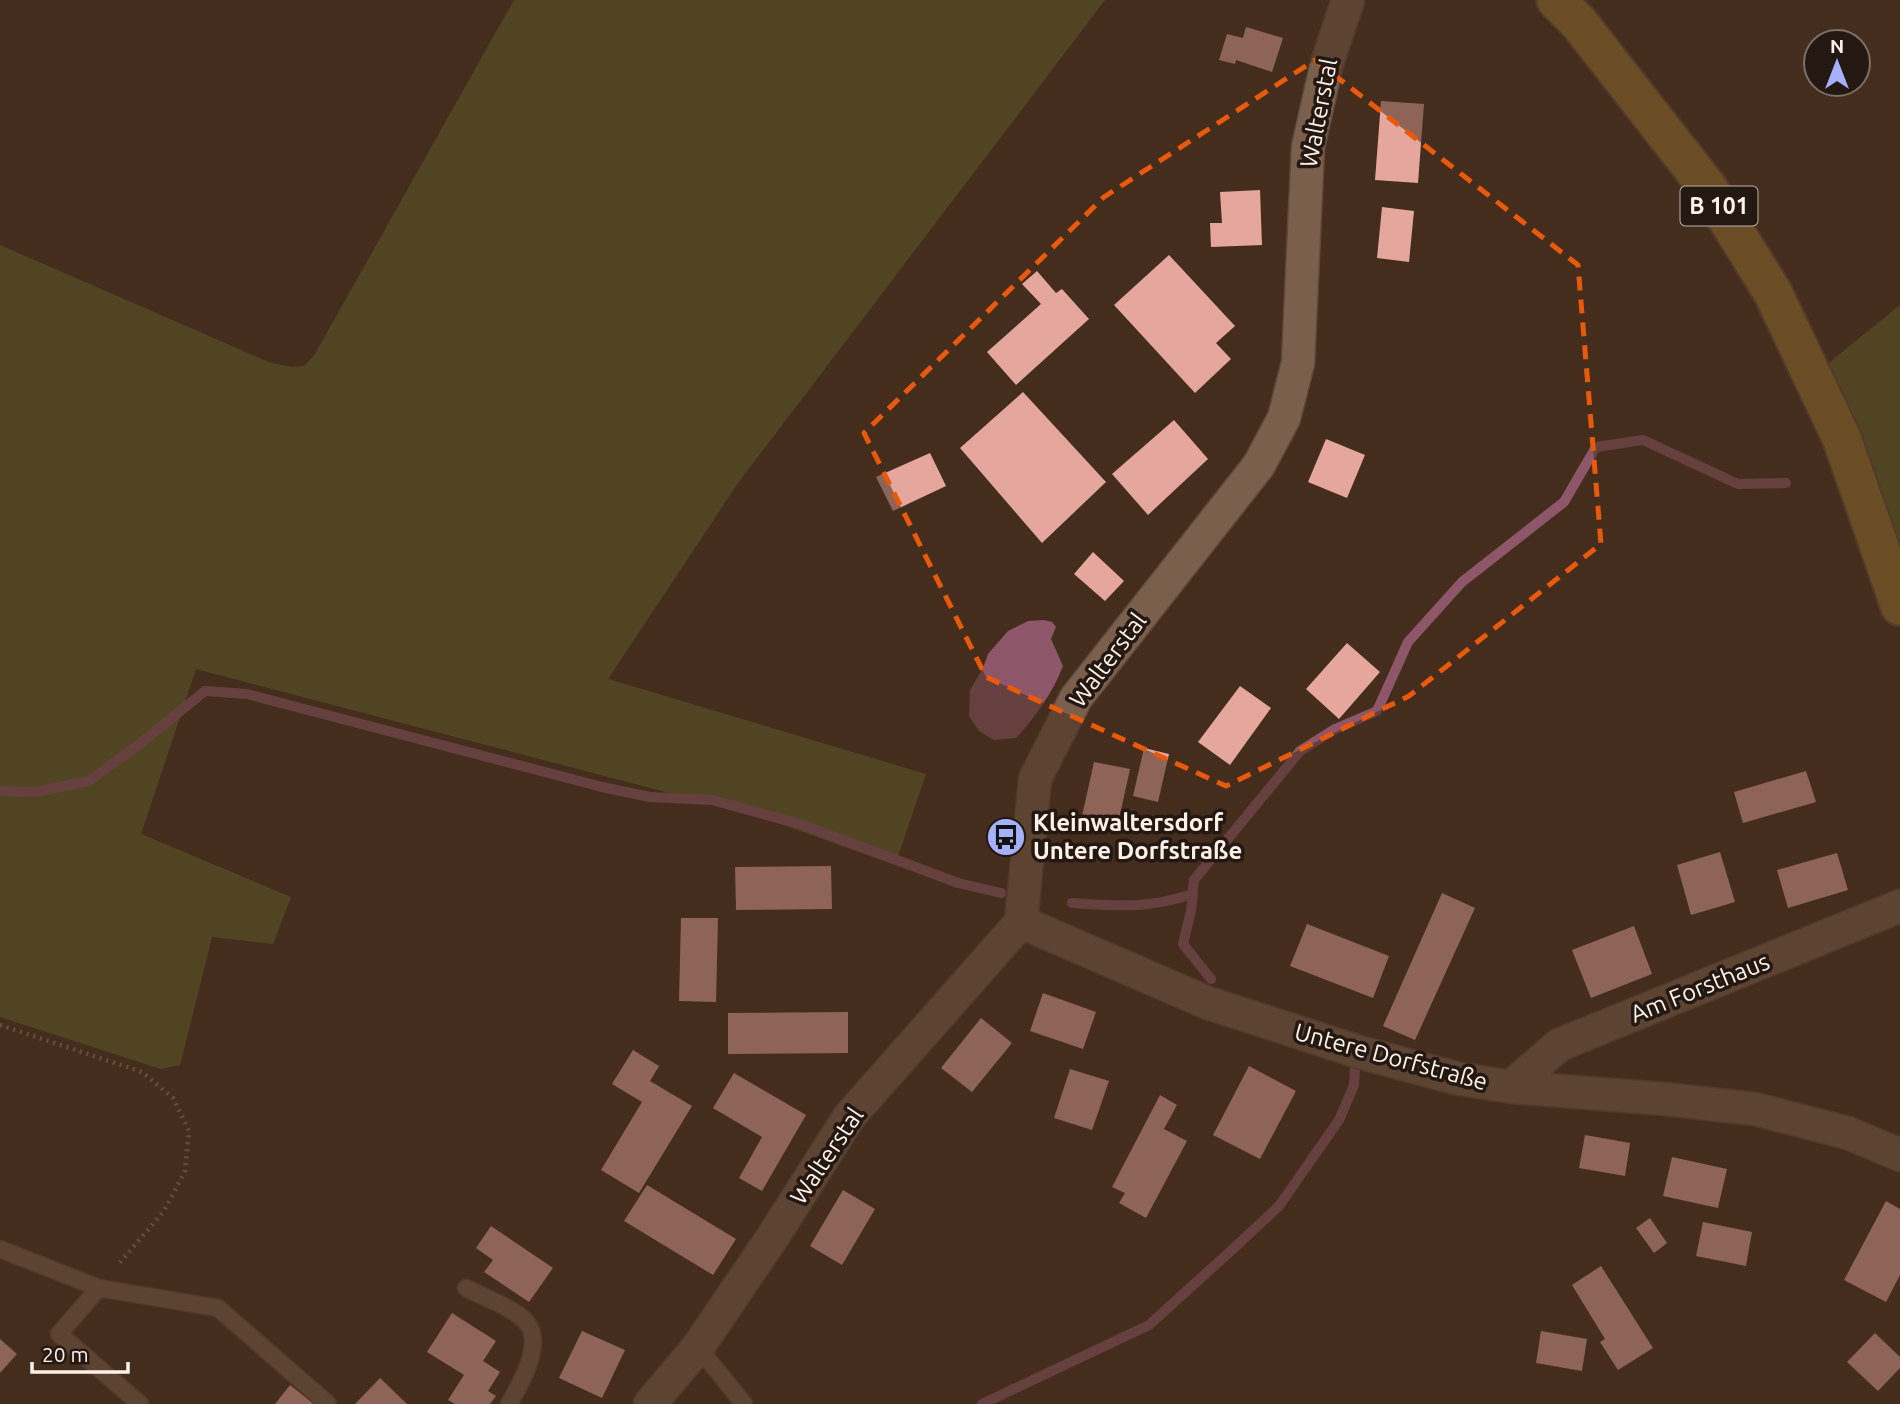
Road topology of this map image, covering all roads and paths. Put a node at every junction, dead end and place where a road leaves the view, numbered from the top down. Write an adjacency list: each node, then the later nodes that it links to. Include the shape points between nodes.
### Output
1 (1348, 0): 5 (street, Walterstal, via 1327,63 1308,147 1298,363 1284,418 1259,465 1076,698 1035,779)
2 (1556, 0): 3 (main road, B 101, via 1708,188 1773,293 1842,439)
3 (1900, 606)
4 (1900, 906): 7 (street, Am Forsthaus, via 1559,1045)
5 (1021, 922): 7 (street, Untere Dorfstraße, via 1208,1003 1359,1052 1455,1078); 12 (street, Walterstal, via 849,1118)
6 (0, 1025): 10 (path, via 142,1072 173,1098 189,1131 185,1171 164,1211)
7 (1511, 1087): 8 (street, Untere Dorfstraße, via 1755,1110 1848,1133)
8 (1900, 1155)
9 (0, 1249): 10 (lane)
10 (99, 1288): 13 (lane, via 59,1334); 14 (lane, via 218,1308)
11 (466, 1288): 15 (lane, via 526,1321 532,1331 533,1346 522,1382)
12 (698, 1347): 16 (street, Walterstal); 17 (lane)
13 (140, 1404)
14 (328, 1404)
15 (509, 1404)
16 (650, 1404)
17 (744, 1404)

